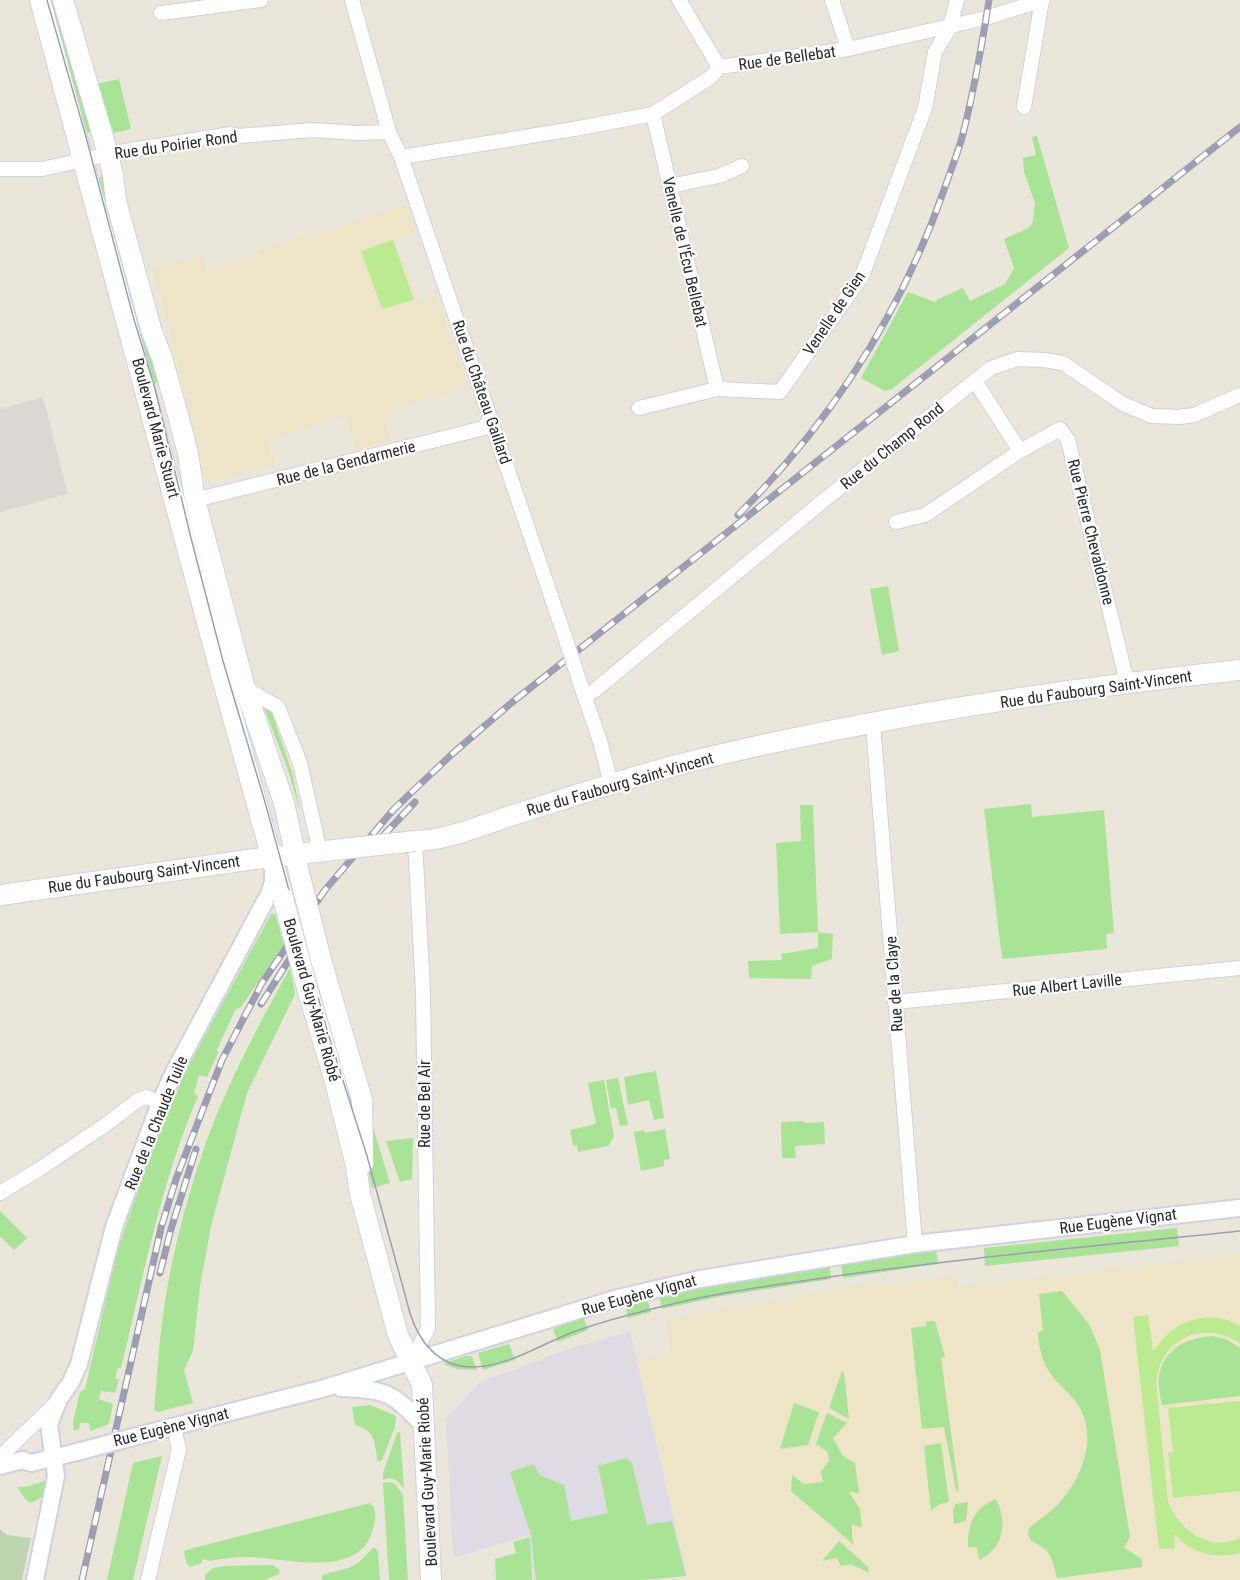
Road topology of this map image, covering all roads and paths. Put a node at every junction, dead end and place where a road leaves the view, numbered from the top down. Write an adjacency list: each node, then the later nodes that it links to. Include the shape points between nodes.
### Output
1 (40, 0): 18 (main road, Boulevard Marie Stuart)
2 (63, 0): 16 (main road, Boulevard Marie Stuart)
3 (261, 0): 9 (street)
4 (352, 0): 15 (street, Rue du Château Gaillard)
5 (679, 0): 12 (street)
6 (832, 0): 11 (street)
7 (957, 0): 10 (street)
8 (1042, 0): 10 (street, Rue de Bellebat); 13 (street)
9 (161, 13)
10 (950, 27): 11 (street, Rue de Bellebat); 23 (street, Venelle de Gien, via 935,52 924,108 862,276 780,392)
11 (848, 49): 12 (street, Rue de Bellebat)
12 (719, 67): 14 (street, Rue de Bellebat, via 711,77)
13 (1024, 106)
14 (653, 114): 17 (street, Rue de Bellebat); 21 (street, Venelle de l'Écu Bellebat)
15 (389, 132): 16 (street, Rue du Poirier Rond, via 231,134); 17 (street, Rue du Château Gaillard)
16 (108, 154): 18 (street, Rue du Poirier Rond); 28 (main road, Boulevard Marie Stuart, via 116,201 186,447)
17 (401, 157): 26 (street, Rue du Château Gaillard)
18 (83, 159): 20 (street, Rue du Poirier Rond, via 42,169); 39 (main road, Boulevard Marie Stuart)
19 (742, 166): 21 (street, via 719,176)
20 (0, 170)
21 (670, 186): 23 (street, Venelle de l'Écu Bellebat)
22 (975, 381): 24 (street, Rue du Champ Rond, via 991,368 1017,359 1051,360 1073,369 1141,413 1165,417 1199,414); 27 (street); 33 (street, Rue du Champ Rond, via 594,691)
23 (717, 389): 25 (street, Venelle de Gien)
24 (1240, 395)
25 (639, 408)
26 (491, 420): 28 (street, Rue de la Gendarmerie, via 484,428); 33 (street, Rue du Château Gaillard, bridge)
27 (1020, 451): 29 (street, Rue Pierre Chevaldonne, via 925,515); 31 (street, Rue Pierre Chevaldonne, via 1059,429 1068,440)
28 (195, 500): 32 (main road, Boulevard Marie Stuart)
29 (896, 522)
30 (1240, 670): 31 (main road, Rue du Faubourg Saint-Vincent)
31 (1127, 682): 34 (main road, Rue du Faubourg Saint-Vincent)
32 (245, 688): 37 (street, via 278,706 300,763); 38 (main road, Boulevard Marie Stuart, via 284,803)
33 (584, 692): 35 (street, Rue du Château Gaillard)
34 (873, 724): 35 (main road, Rue du Faubourg Saint-Vincent, via 712,757); 43 (street, Rue de la Claye)
35 (611, 784): 36 (main road, Rue du Faubourg Saint-Vincent, via 457,833)
36 (415, 841): 37 (main road, Rue du Faubourg Saint-Vincent, bridge); 49 (street, Rue de Bel Air, via 423,992 428,1328)
37 (320, 852): 38 (main road, Rue du Faubourg Saint-Vincent)
38 (295, 854): 39 (main road, Rue du Faubourg Saint-Vincent); 40 (main road, Boulevard Marie Stuart)
39 (273, 857): 41 (main road, Rue du Faubourg Saint-Vincent); 44 (street, Rue de la Chaude Tuile, via 269,894); 47 (main road, Boulevard Guy-Marie Riobé, bridge, via 334,1077)
40 (300, 877): 47 (main road, Boulevard Guy-Marie Riobé, bridge, via 362,1100)
41 (0, 895)
42 (1240, 968): 43 (street, Rue Albert Laville)
43 (895, 1002): 48 (street, Rue de la Claye)
44 (160, 1103): 45 (street, via 147,1097 138,1100); 51 (street, Rue de la Chaude Tuile, via 114,1227 78,1364)
45 (0, 1193)
46 (1240, 1208): 48 (street, Rue Eugène Vignat)
47 (366, 1214): 49 (main road, Boulevard Guy-Marie Riobé, via 398,1335)
48 (915, 1244): 49 (street, Rue Eugène Vignat, via 664,1287)
49 (411, 1362): 50 (street, Rue Eugène Vignat); 52 (main road, Boulevard Guy-Marie Riobé, via 422,1385)
50 (325, 1388): 52 (street, via 372,1389 389,1394); 53 (street, Rue Eugène Vignat)
51 (59, 1399): 54 (street, Rue de la Chaude Tuile, via 49,1424); 55 (street, Rue de la Chaude Tuile)
52 (424, 1426): 59 (main road, Boulevard Guy-Marie Riobé)
53 (169, 1428): 54 (street, Rue Eugène Vignat, bridge); 58 (street, via 179,1449)
54 (53, 1458): 56 (street, Rue Eugène Vignat); 57 (street, Rue de la Chaude Tuile, via 56,1476)
55 (0, 1461)
56 (0, 1466)
57 (35, 1580)
58 (148, 1580)
59 (431, 1580)

